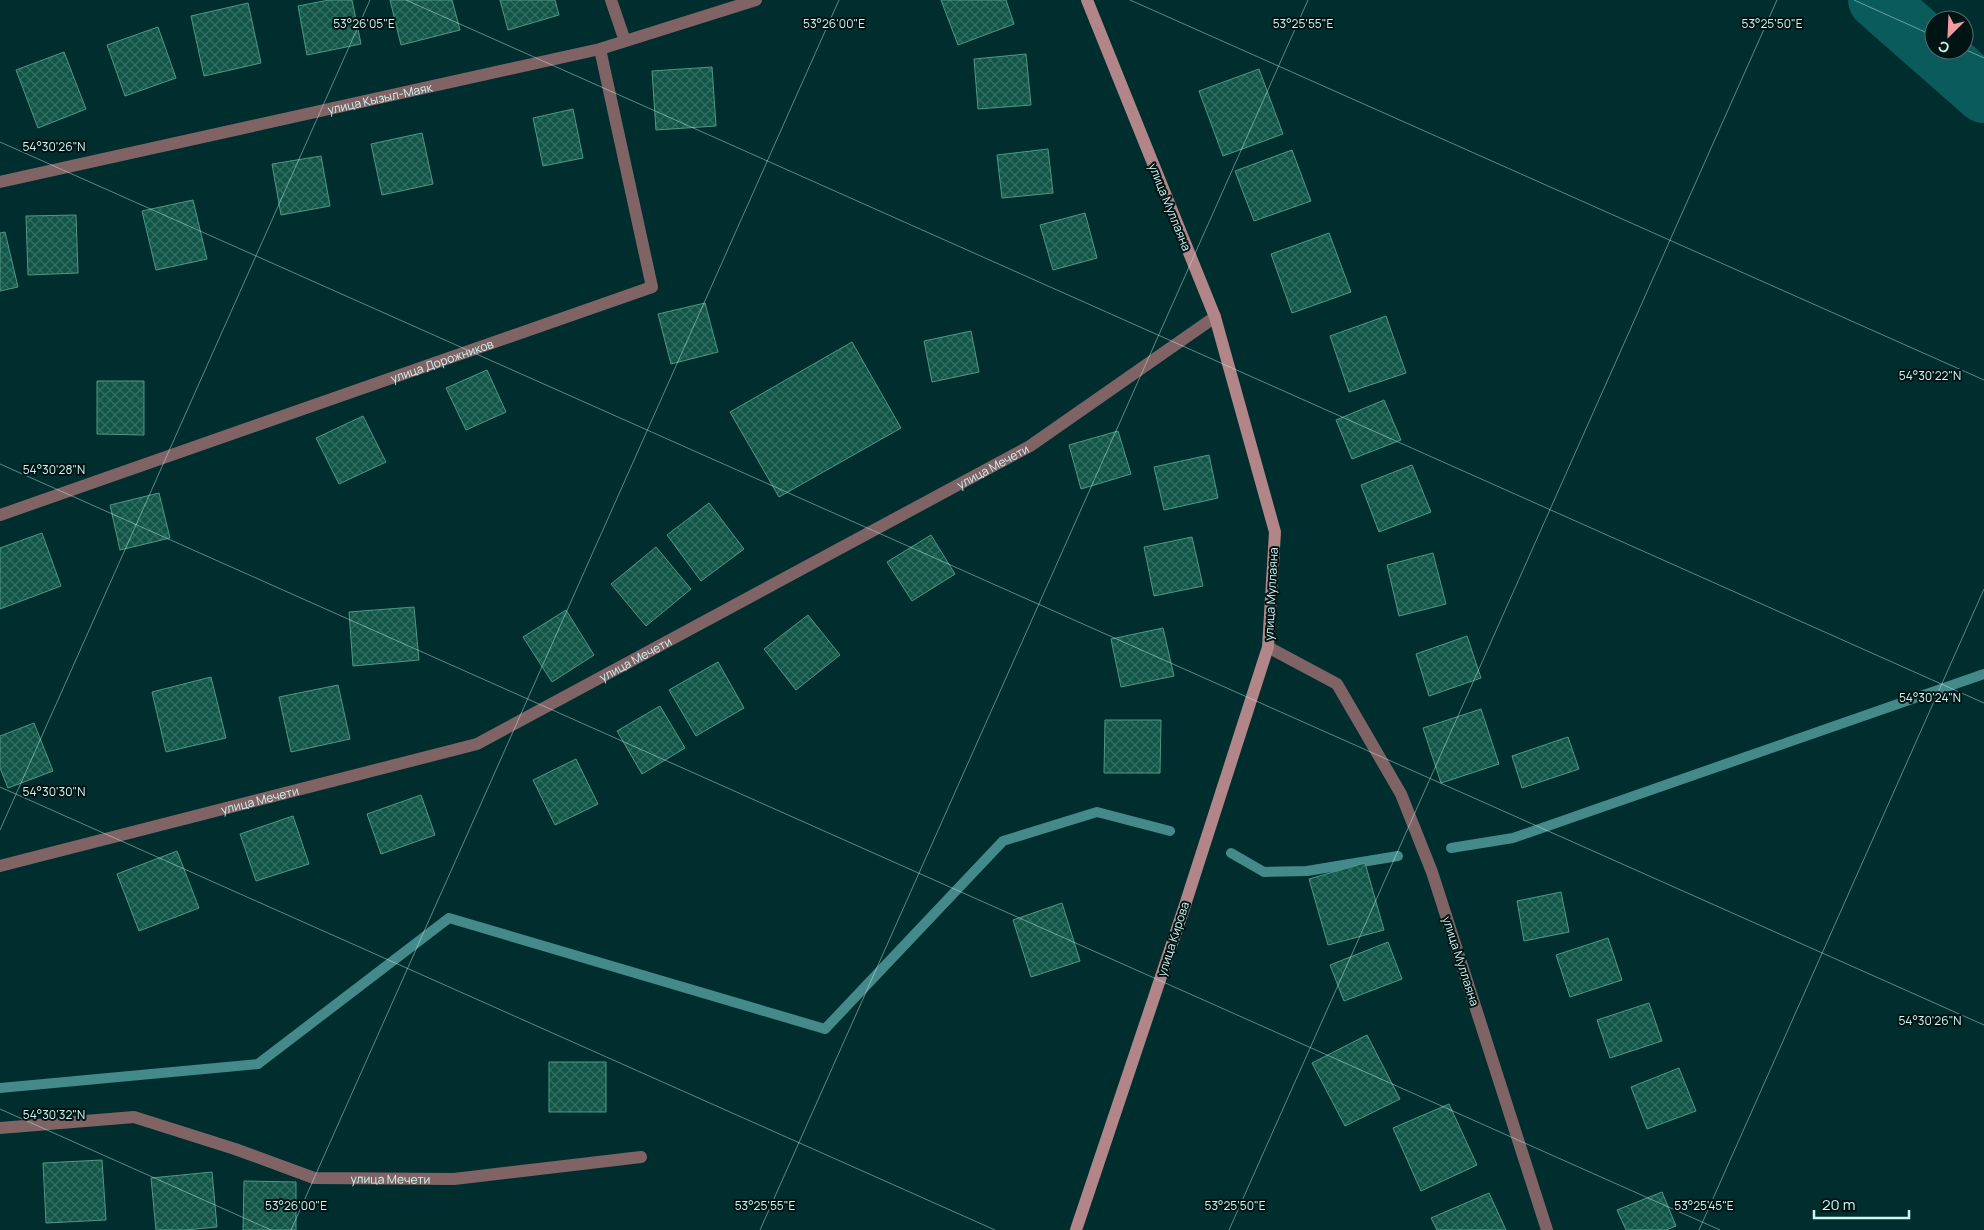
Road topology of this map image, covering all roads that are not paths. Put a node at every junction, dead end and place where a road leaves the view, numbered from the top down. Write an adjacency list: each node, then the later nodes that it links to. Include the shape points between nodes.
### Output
1 (611, 0): 4 (street)
2 (756, 0): 4 (street, улица Кызыл-Маяк)
3 (1087, 0): 7 (main road, улица Муллаяна)
4 (625, 41): 5 (street, улица Кызыл-Маяк)
5 (600, 49): 6 (street, улица Кызыл-Маяк); 8 (street, улица Дорожников, via 652,287)
6 (0, 182)
7 (1215, 318): 9 (main road, улица Муллаяна, via 1275,532); 10 (street, улица Мечети, via 1030,446 477,744)
8 (0, 515)
9 (1268, 647): 13 (main road, улица Кирова); 14 (street, улица Муллаяна, via 1336,684 1401,794 1432,872)
10 (0, 866)
11 (0, 1128): 12 (street, улица Мечети, via 134,1117 314,1178 454,1179)
12 (641, 1157)
13 (1076, 1230)
14 (1547, 1230)

